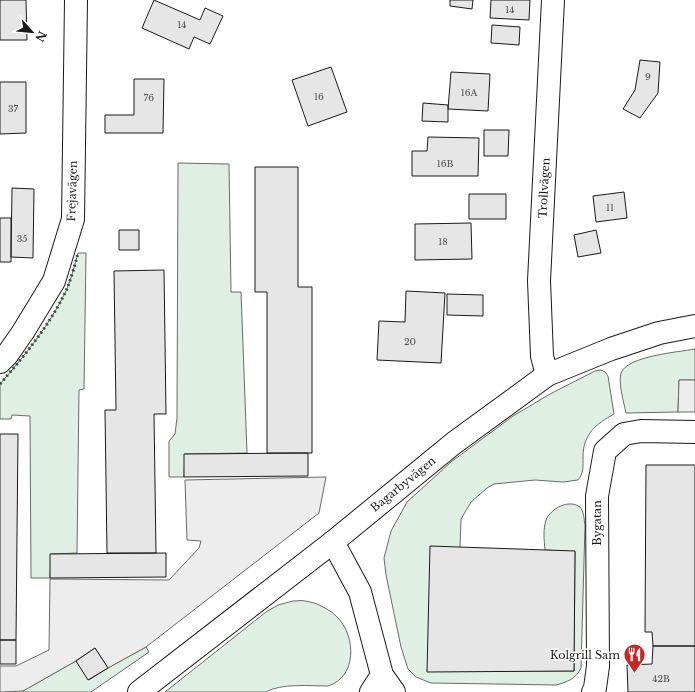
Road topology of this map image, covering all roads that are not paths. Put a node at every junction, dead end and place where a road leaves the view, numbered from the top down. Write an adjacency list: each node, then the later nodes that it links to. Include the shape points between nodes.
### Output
1 (76, 0): 4 (street, Frejavägen, via 72,219 54,281 23,332)
2 (553, 0): 5 (street, Trollvägen, via 539,281 542,356)
3 (695, 326): 5 (street, Bagarbyvägen, via 652,335)
4 (0, 362)
5 (547, 375): 7 (street, Bagarbyvägen, via 454,443)
6 (695, 432): 11 (street, Bygatan, via 624,434 605,451 597,496 598,666)
7 (333, 542): 8 (street, via 360,592); 9 (street, Bagarbyvägen)
8 (376, 683): 10 (street)
9 (138, 692)
10 (394, 692)
11 (593, 692)

